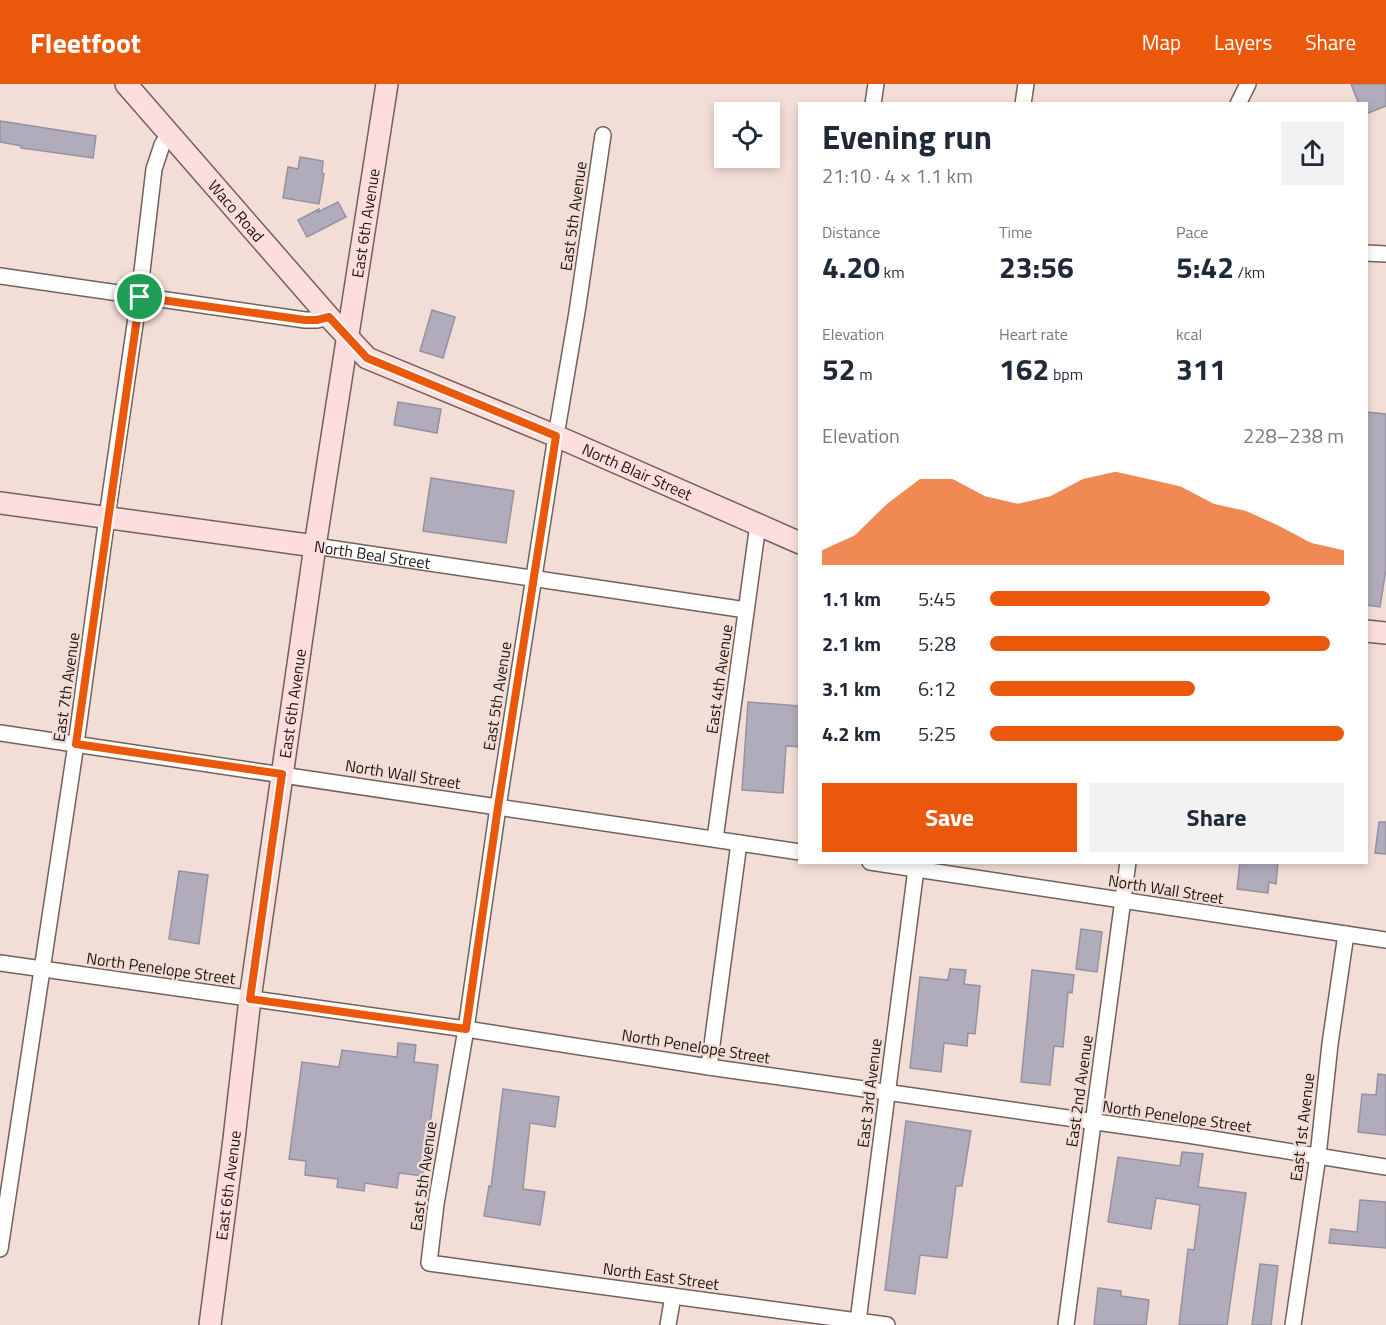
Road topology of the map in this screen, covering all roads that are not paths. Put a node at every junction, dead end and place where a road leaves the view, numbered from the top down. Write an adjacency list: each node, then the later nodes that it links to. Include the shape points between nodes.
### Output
1 (126, 84): 9 (main road, Waco Road)
2 (387, 84): 16 (main road, East 6th Avenue)
3 (876, 84): 6 (street)
4 (1026, 84): 7 (street)
5 (1248, 84): 8 (street)
6 (873, 102)
7 (1023, 102)
8 (1239, 102)
9 (170, 133): 14 (street, East 7th Avenue, via 154,169); 15 (main road, Waco Road)
10 (603, 135): 17 (street, East 5th Avenue)
11 (1368, 254): 12 (street)
12 (1386, 254)
13 (0, 276): 14 (street)
14 (140, 297): 15 (street, via 305,320); 19 (street, East 7th Avenue)
15 (329, 317): 16 (main road, Waco Road)
16 (348, 338): 17 (main road, North Blair Street, via 367,358); 22 (main road, East 6th Avenue)
17 (556, 436): 20 (main road, North Blair Street); 23 (street, East 5th Avenue)
18 (0, 503): 19 (main road, North Beal Street)
19 (107, 517): 22 (main road, North Beal Street); 28 (street, East 7th Avenue)
20 (758, 524): 21 (main road, North Blair Street); 24 (street, East 4th Avenue)
21 (798, 542)
22 (315, 546): 23 (street, North Beal Street); 29 (main road, East 6th Avenue)
23 (534, 578): 24 (street, North Beal Street); 30 (street, East 5th Avenue)
24 (746, 610): 31 (street, East 4th Avenue)
25 (1368, 631): 26 (main road)
26 (1386, 633)
27 (0, 734): 28 (street, North Wall Street)
28 (76, 744): 29 (street, North Wall Street); 41 (street, East 7th Avenue)
29 (282, 774): 30 (street, North Wall Street); 42 (main road, East 6th Avenue)
30 (498, 807): 31 (street, North Wall Street); 43 (street, East 5th Avenue)
31 (715, 839): 32 (street, North Wall Street)
32 (739, 843): 33 (street, North Wall Street); 44 (street)
33 (798, 852)
34 (883, 864): 36 (street, North Wall Street)
35 (1128, 864): 37 (street, East 2nd Avenue)
36 (916, 869): 37 (street, North Wall Street); 45 (street, East 3rd Avenue)
37 (1124, 900): 38 (street, North Wall Street); 46 (street, East 2nd Avenue)
38 (1346, 934): 39 (street, North Wall Street); 47 (street, East 1st Avenue)
39 (1386, 940)
40 (0, 963): 41 (street, North Penelope Street)
41 (42, 969): 42 (street, North Penelope Street); 48 (street, East 7th Avenue)
42 (250, 999): 43 (street, North Penelope Street); 54 (main road, East 6th Avenue)
43 (466, 1029): 44 (street, North Penelope Street); 51 (street, East 5th Avenue)
44 (709, 1067): 45 (street, North Penelope Street)
45 (888, 1093): 46 (street, North Penelope Street); 53 (street, East 3rd Avenue)
46 (1093, 1122): 47 (street, North Penelope Street); 57 (street, East 2nd Avenue)
47 (1318, 1156): 49 (street, North Penelope Street); 58 (street, East 1st Avenue)
48 (6, 1160): 50 (street, East 7th Avenue)
49 (1386, 1167)
50 (0, 1249)
51 (429, 1263): 52 (street, North East Street)
52 (673, 1296): 53 (street, North East Street); 55 (street)
53 (858, 1321): 56 (street, North East Street)
54 (210, 1325)
55 (669, 1325)
56 (887, 1325)
57 (1066, 1325)
58 (1293, 1325)

